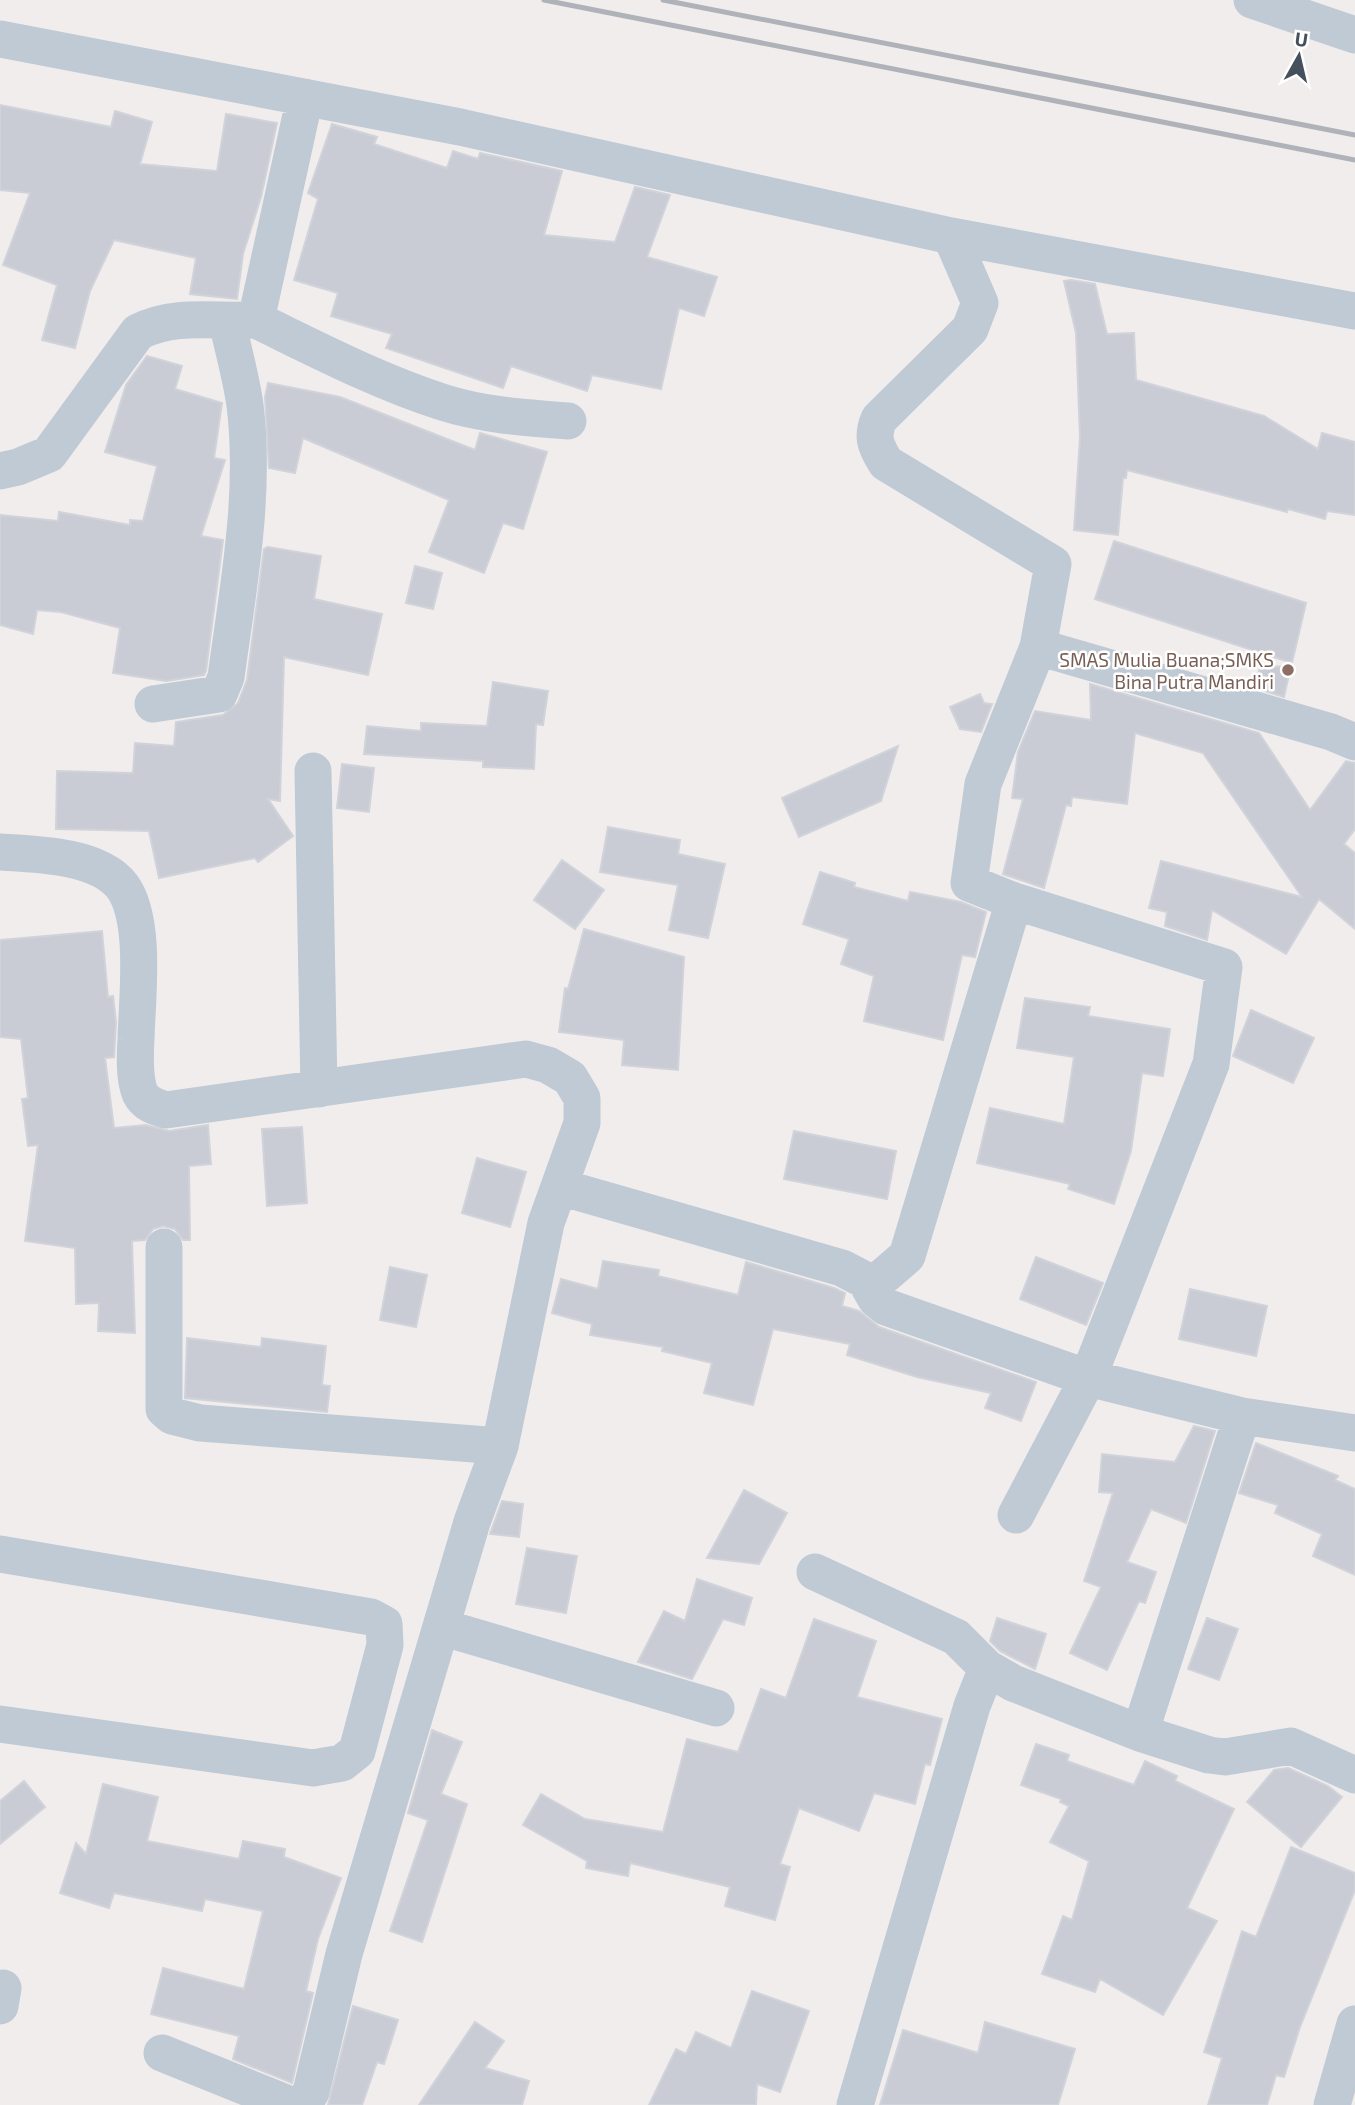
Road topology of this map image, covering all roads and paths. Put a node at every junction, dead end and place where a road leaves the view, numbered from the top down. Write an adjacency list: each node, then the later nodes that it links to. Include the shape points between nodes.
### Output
1 (1252, 0): 2 (street)
2 (1355, 35)
3 (0, 39): 4 (street)
4 (305, 97): 5 (street); 7 (street)
5 (951, 236): 6 (street); 10 (street, via 980,303 976,317 970,329 879,419 873,432 875,446 886,463 1053,564)
6 (1355, 311)
7 (241, 320): 8 (street, via 442,402 503,415); 9 (street, via 179,318 138,332 49,454); 11 (street, via 248,467 226,677 219,694 210,698)
8 (568, 421)
9 (0, 471)
10 (1038, 648): 12 (street); 15 (street, via 983,784 969,883)
11 (153, 704)
12 (1355, 742)
13 (313, 771): 16 (street)
14 (0, 852): 16 (street, via 78,860 121,885 135,915 139,1091 152,1106 166,1110)
15 (1014, 901): 19 (street, via 907,1256); 20 (street, via 1224,967 1211,1064)
16 (319, 1089): 17 (street, via 526,1059 548,1065 570,1078 582,1098 582,1122)
17 (560, 1187): 19 (street, via 842,1268 860,1275); 23 (street, via 546,1223)
18 (164, 1247): 23 (street, via 164,1409 172,1416 200,1423)
19 (871, 1287): 20 (street, via 886,1307)
20 (1088, 1378): 21 (street); 24 (street)
21 (1242, 1416): 22 (street); 31 (street)
22 (1355, 1433)
23 (499, 1446): 27 (street)
24 (1016, 1515)
25 (0, 1554): 30 (street, via 371,1616 384,1624 385,1646 357,1751 342,1763 313,1768)
26 (815, 1572): 28 (street, via 956,1637)
27 (441, 1627): 29 (street); 35 (street, via 344,1954 311,2092)
28 (987, 1668): 31 (street, via 1013,1683); 36 (street)
29 (716, 1708)
30 (0, 1724)
31 (1140, 1733): 32 (street, via 1225,1757 1291,1746)
32 (1355, 1775)
33 (1355, 2024): 37 (street)
34 (162, 2053): 35 (street, via 288,2104)
35 (302, 2105)
36 (855, 2105)
37 (1332, 2105)

